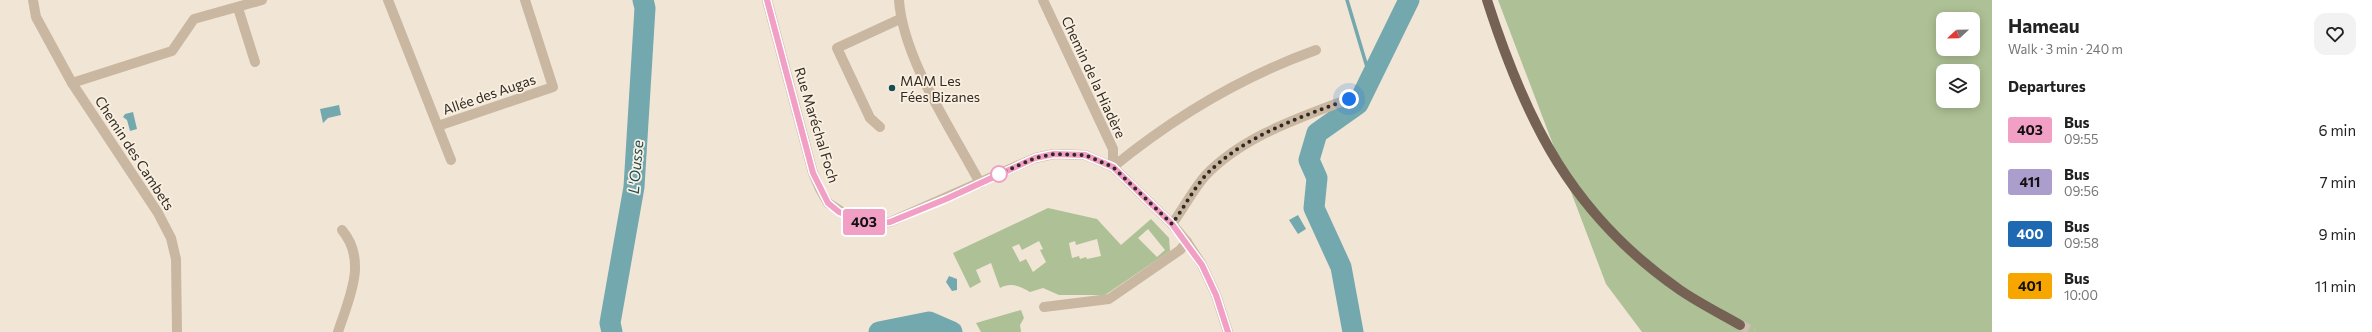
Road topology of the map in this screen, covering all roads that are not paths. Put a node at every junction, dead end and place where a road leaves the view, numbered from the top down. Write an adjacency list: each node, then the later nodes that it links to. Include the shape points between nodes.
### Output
1 (33, 0): 13 (street, Chemin des Cambets, via 36,18)
2 (262, 0): 9 (street)
3 (388, 0): 15 (street)
4 (525, 0): 15 (street, Allée des Augas, via 553,87)
5 (767, 0): 19 (street, Rue Maréchal Foch, via 813,173 828,203 847,216 871,224 890,222)
6 (899, 0): 10 (street)
7 (1043, 0): 18 (street, Chemin de la Hiadère, via 1113,149)
8 (1487, 0): 24 (main road, via 1507,62 1523,99 1562,173 1584,202 1620,241 1647,265 1681,291)
9 (238, 8): 12 (street); 13 (street, via 194,20 172,51)
10 (900, 19): 16 (street, via 837,48 870,118); 19 (street, via 922,76)
11 (1316, 50): 18 (street, via 1276,64 1210,98 1144,142)
12 (255, 62)
13 (72, 83): 25 (street, Chemin des Cambets, via 158,213 171,238 176,259)
14 (1349, 99): 20 (street, via 1289,121 1230,154 1205,177)
15 (438, 126): 17 (street)
16 (880, 128)
17 (451, 160)
18 (1113, 167): 19 (street, Rue Maréchal Foch, via 1085,155 1054,154 1035,158); 20 (street, Rue Maréchal Foch)
19 (980, 183)
20 (1172, 224): 22 (street, Rue Maréchal Foch)
21 (342, 230): 26 (street, via 350,239 356,277)
22 (1186, 242): 23 (street, via 1180,250 1109,299); 27 (street, Rue Maréchal Foch, via 1202,265 1216,295)
23 (1044, 307)
24 (1740, 325)
25 (177, 332)
26 (338, 332)
27 (1228, 332)

